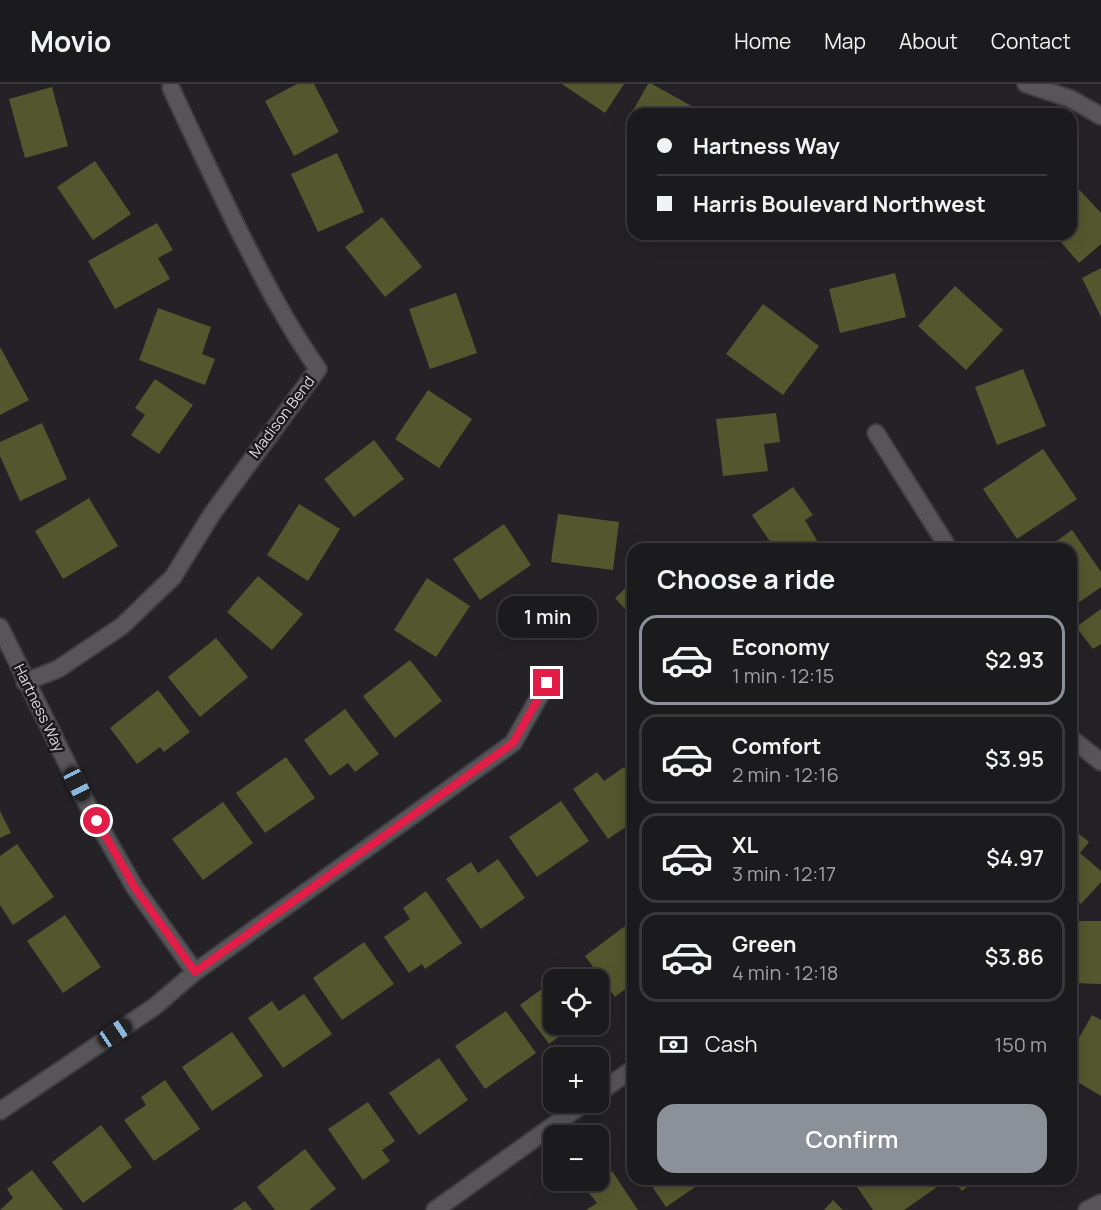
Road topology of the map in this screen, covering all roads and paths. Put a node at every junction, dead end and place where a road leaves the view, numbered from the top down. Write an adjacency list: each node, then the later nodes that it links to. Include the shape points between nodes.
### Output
1 (1026, 84): 3 (street, via 1071,99)
2 (171, 87): 7 (street, Madison Bend, via 260,274 318,369 212,514 172,577 122,626 58,669)
3 (1101, 116)
4 (876, 433): 5 (street)
5 (945, 543)
6 (0, 627): 7 (street, Hartness Way)
7 (26, 682): 11 (street, Hartness Way, via 87,804 135,888)
8 (547, 683): 11 (street, via 513,743)
9 (1077, 743): 10 (street)
10 (1101, 762)
11 (195, 972): 14 (street, via 154,1007)
12 (627, 1073): 13 (street)
13 (609, 1086)
14 (0, 1111)
15 (571, 1113): 17 (street)
16 (1101, 1203): 18 (street)
17 (435, 1210)
18 (1087, 1210)

